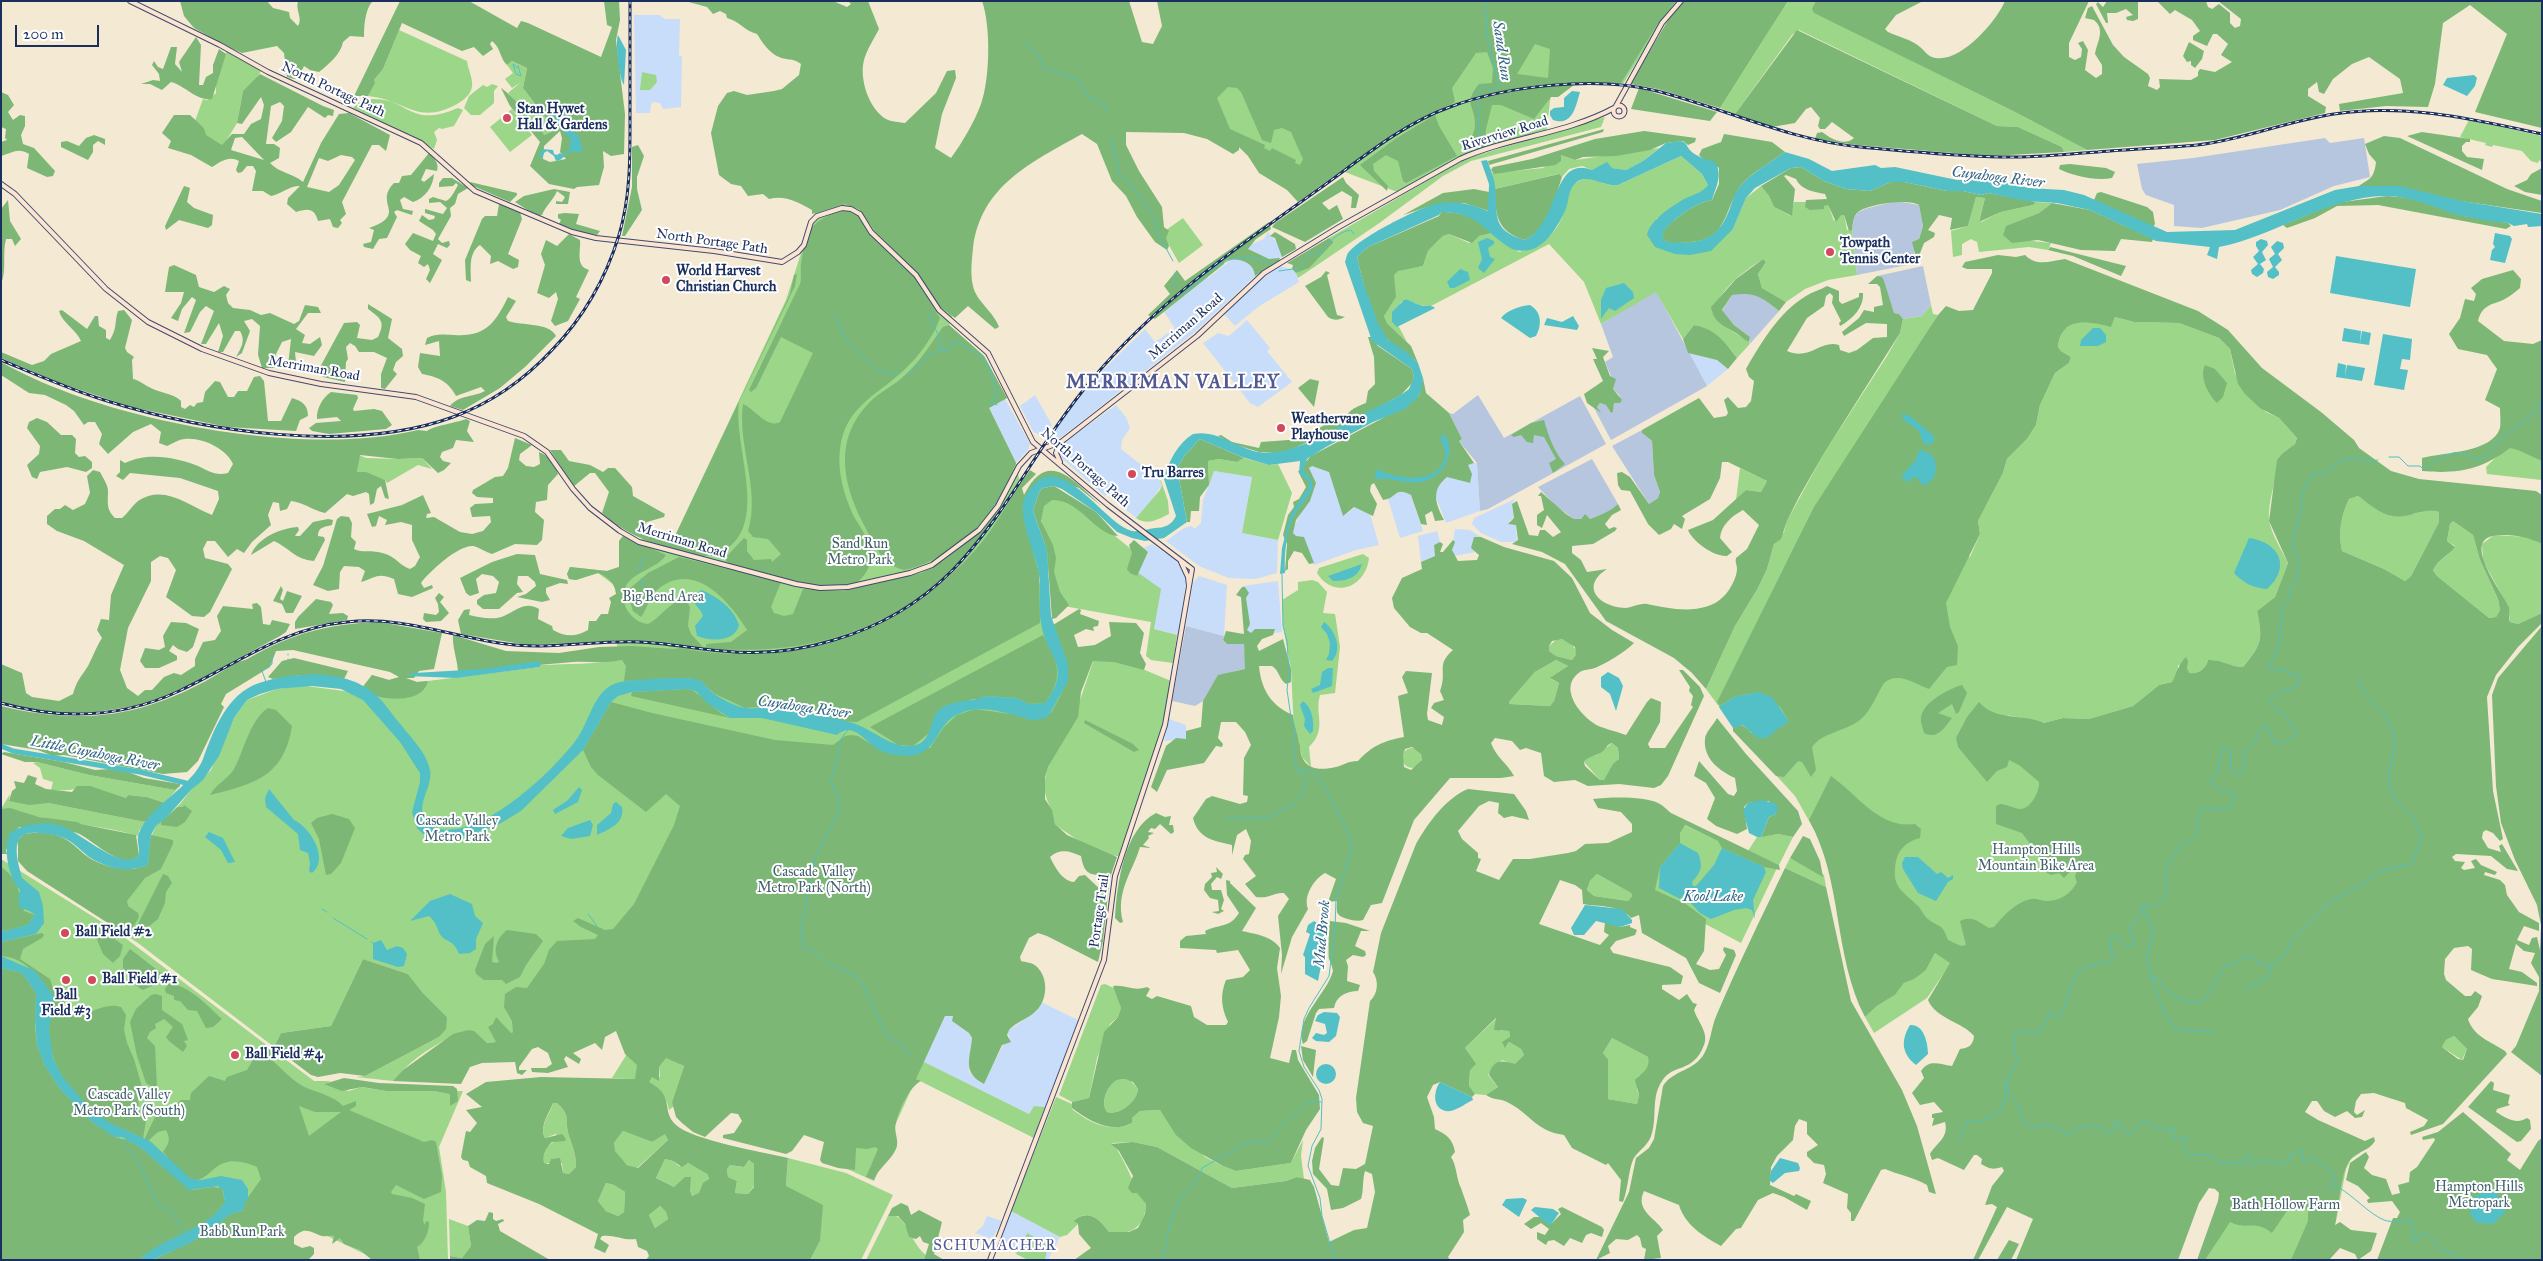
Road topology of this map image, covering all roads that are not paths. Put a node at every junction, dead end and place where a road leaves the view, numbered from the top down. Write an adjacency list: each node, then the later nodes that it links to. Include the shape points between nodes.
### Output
1 (130, 1): 10 (main road, North Portage Path, via 268,72 421,143 478,192 578,234 782,262 798,252 811,222 817,216 842,208 856,211 874,235 916,275 938,310 988,353)
2 (1681, 1): 3 (main road, via 1662,23)
3 (1624, 90): 4 (main road); 5 (main road)
4 (1615, 107): 5 (main road); 6 (main road, Riverview Road); 7 (main road)
5 (1623, 107): 7 (main road, via 1623,114)
6 (1604, 115): 7 (main road, Riverview Road); 9 (main road, Riverview Road, via 1469,155)
7 (1616, 116)
8 (1, 184): 13 (main road, Merriman Road, via 15,194 113,295 148,322 202,349 264,371 294,379 416,397 518,434 543,449 581,499 620,531 644,544 682,555 820,588 848,588 910,573 932,564 979,530)
9 (1339, 227): 11 (main road, Merriman Road, via 1264,273 1197,336)
10 (1033, 442): 12 (main road, North Portage Path); 13 (main road)
11 (1061, 442): 12 (main road, Merriman Road); 14 (main road, via 1056,453)
12 (1042, 450): 13 (main road, Merriman Road); 14 (main road, North Portage Path)
13 (1029, 455)
14 (1060, 464): 15 (main road, North Portage Path)
15 (1180, 560): 16 (main road, North Portage Path); 17 (main road, via 1188,577)
16 (1192, 569): 17 (main road, Portage Trail)
17 (1190, 592): 18 (main road, Portage Trail, via 1161,744 1115,876 1106,953)
18 (990, 1260)

